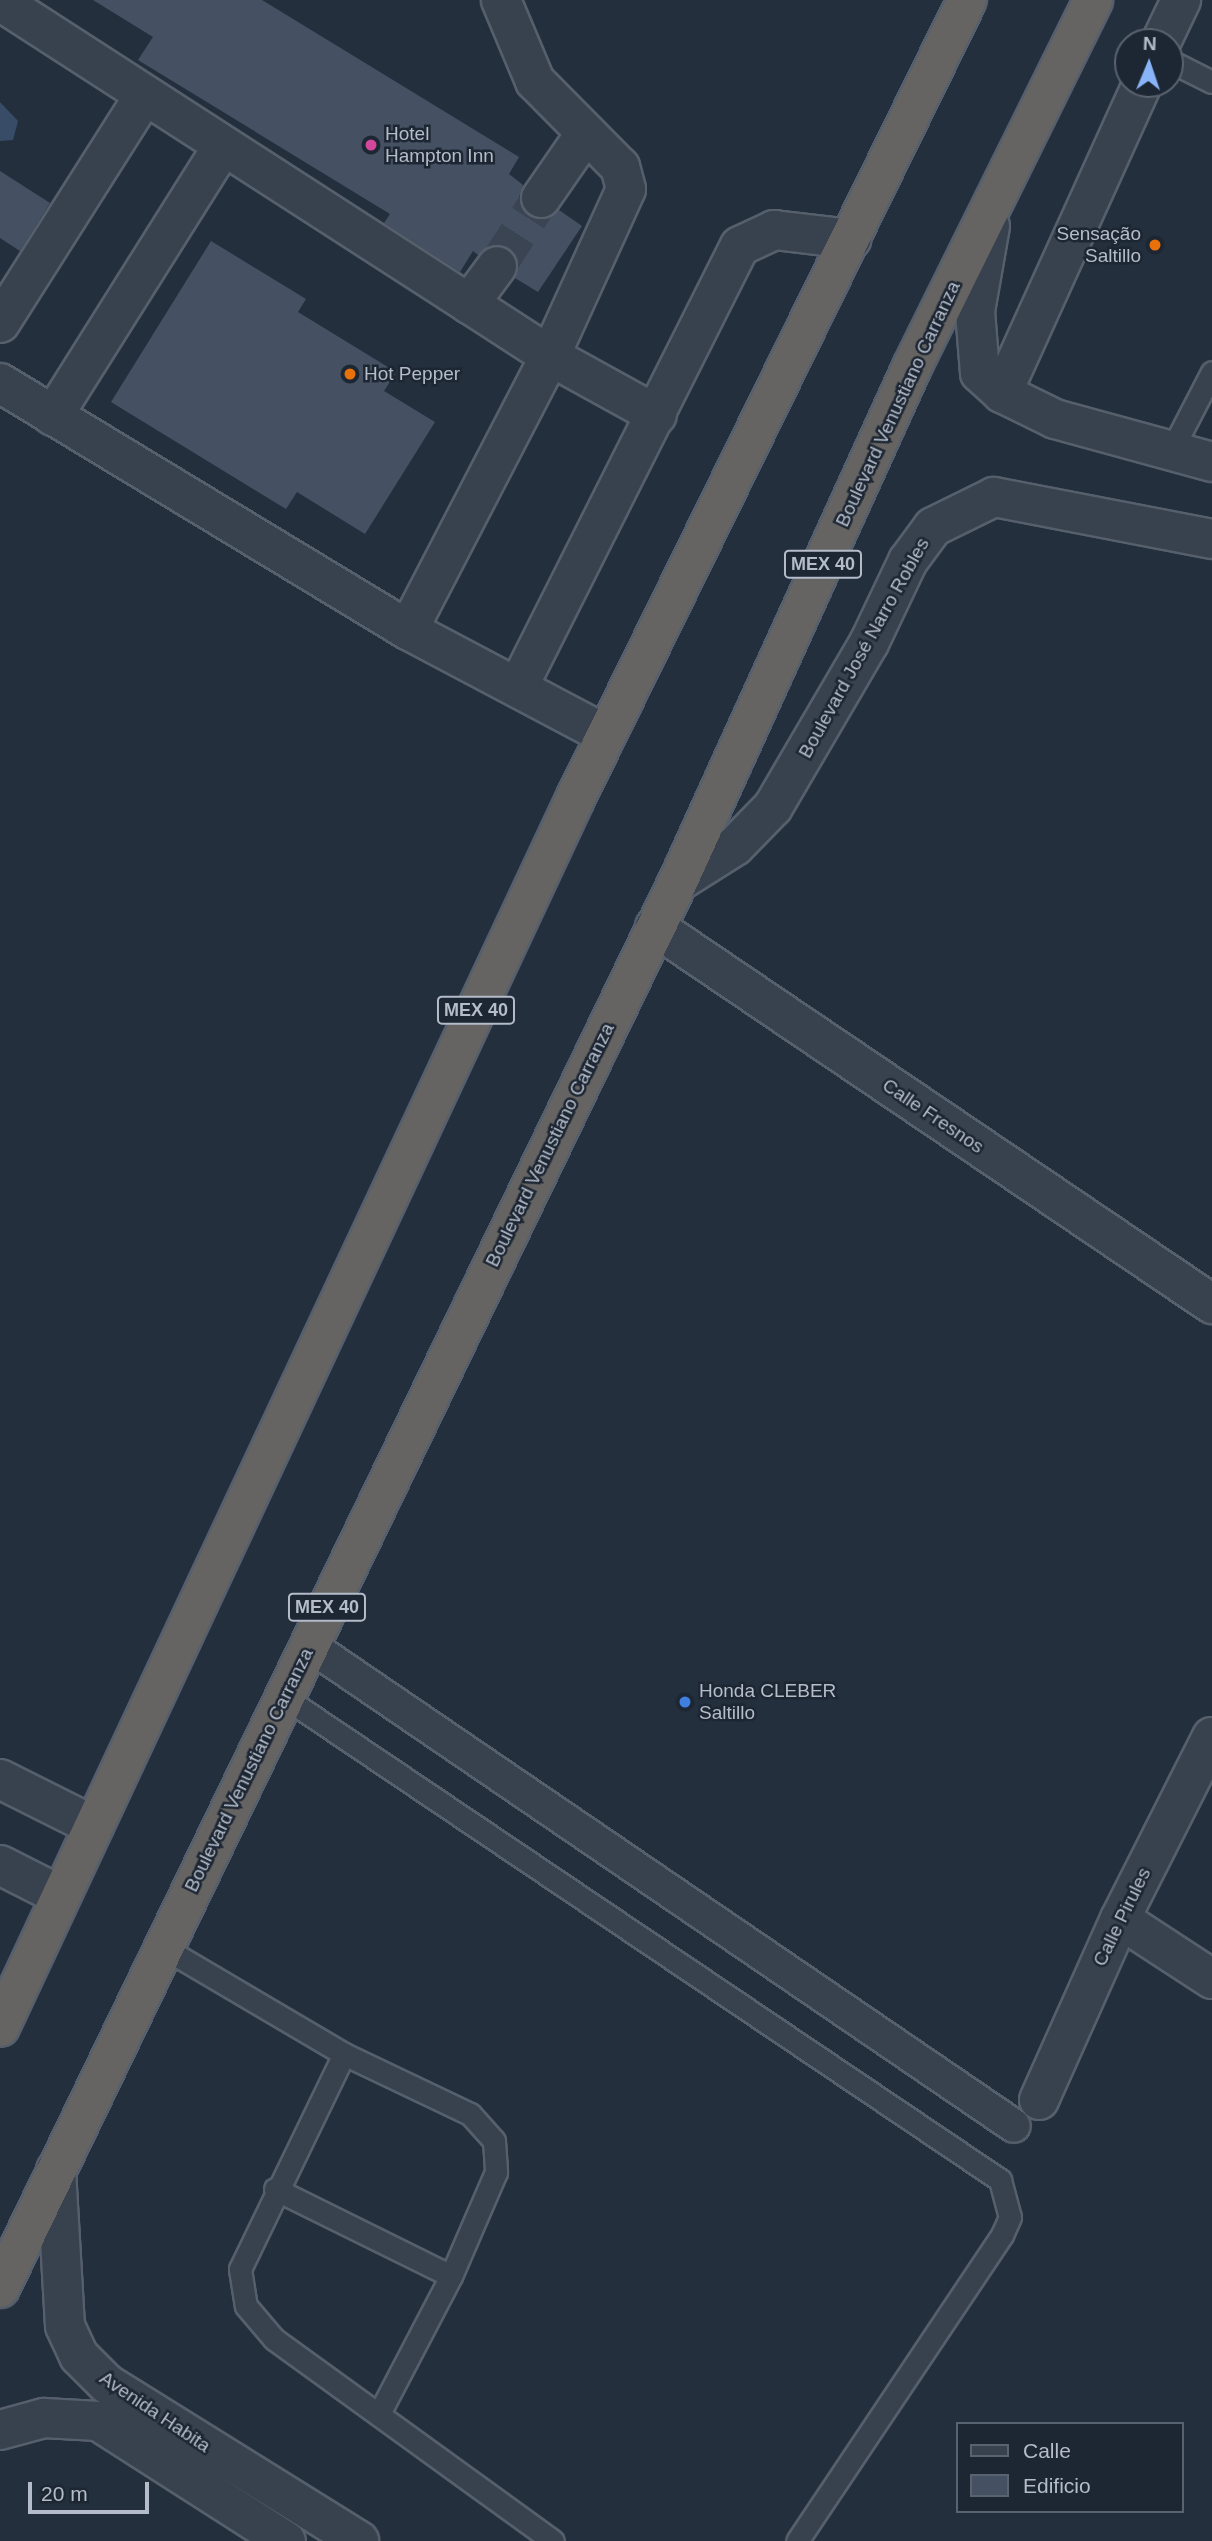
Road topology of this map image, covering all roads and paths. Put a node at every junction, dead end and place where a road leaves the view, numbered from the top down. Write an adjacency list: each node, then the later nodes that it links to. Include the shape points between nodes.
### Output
1 (501, 0): 11 (street, via 535,81)
2 (967, 0): 15 (highway, MEX 40)
3 (1093, 0): 14 (highway, Boulevard Venustiano Carranza / MEX 40)
4 (1181, 0): 6 (street)
5 (0, 1): 9 (street)
6 (1168, 28)
7 (1184, 68): 8 (lane)
8 (1212, 82)
9 (145, 96): 12 (street); 18 (street)
10 (1136, 98): 22 (street)
11 (586, 133): 13 (street); 19 (street, via 620,167 626,188)
12 (223, 146): 17 (street); 24 (street)
13 (541, 198)
14 (995, 202): 22 (street, via 978,278 974,340 980,373); 31 (highway, Boulevard Venustiano Carranza / MEX 40, via 912,367)
15 (850, 239): 23 (street, via 774,230 740,246); 30 (highway, MEX 40)
16 (497, 266): 17 (street)
17 (469, 304): 19 (street)
18 (0, 323)
19 (550, 356): 23 (street); 28 (street)
20 (1212, 372): 25 (lane)
21 (0, 383): 24 (street)
22 (1002, 393): 25 (street, via 1055,419)
23 (657, 415): 29 (street)
24 (53, 416): 28 (street)
25 (1170, 453): 26 (street)
26 (1212, 462)
27 (1212, 540): 31 (street, Boulevard José Narro Robles, via 994,497 933,527 908,561 869,643 773,807 735,846)
28 (408, 630): 29 (street)
29 (519, 685): 30 (street)
30 (606, 735): 38 (highway, MEX 40)
31 (678, 882): 32 (highway, Boulevard Venustiano Carranza / MEX 40)
32 (655, 927): 33 (street, Calle Fresnos); 34 (highway, Boulevard Venustiano Carranza / MEX 40)
33 (1212, 1304)
34 (309, 1645): 35 (highway, Boulevard Venustiano Carranza / MEX 40); 46 (street)
35 (284, 1698): 42 (highway, Boulevard Venustiano Carranza / MEX 40); 56 (lane, via 1000,2180 1010,2217 1002,2235)
36 (1211, 1740): 41 (street, Calle Pirules)
37 (0, 1779): 38 (street)
38 (94, 1826): 40 (highway, MEX 40)
39 (0, 1865): 40 (street)
40 (61, 1896): 44 (highway, MEX 40)
41 (1120, 1919): 43 (street); 46 (street, Calle Pirules)
42 (164, 1948): 45 (lane); 47 (highway, Boulevard Venustiano Carranza / MEX 40)
43 (1212, 1979)
44 (0, 2027)
45 (344, 2054): 48 (lane); 49 (lane, via 470,2113 494,2141 496,2172)
46 (1027, 2113)
47 (56, 2171): 50 (highway, Boulevard Venustiano Carranza / MEX 40); 54 (street, Avenida Habita, via 65,2326 79,2356 107,2384)
48 (275, 2189): 49 (lane); 51 (lane, via 240,2269 246,2306 274,2339)
49 (451, 2276): 51 (lane)
50 (0, 2287)
51 (379, 2414): 55 (lane)
52 (0, 2430): 53 (street, Avenida Habita, via 44,2418 97,2421)
53 (286, 2541)
54 (359, 2541)
55 (554, 2541)
56 (797, 2541)

